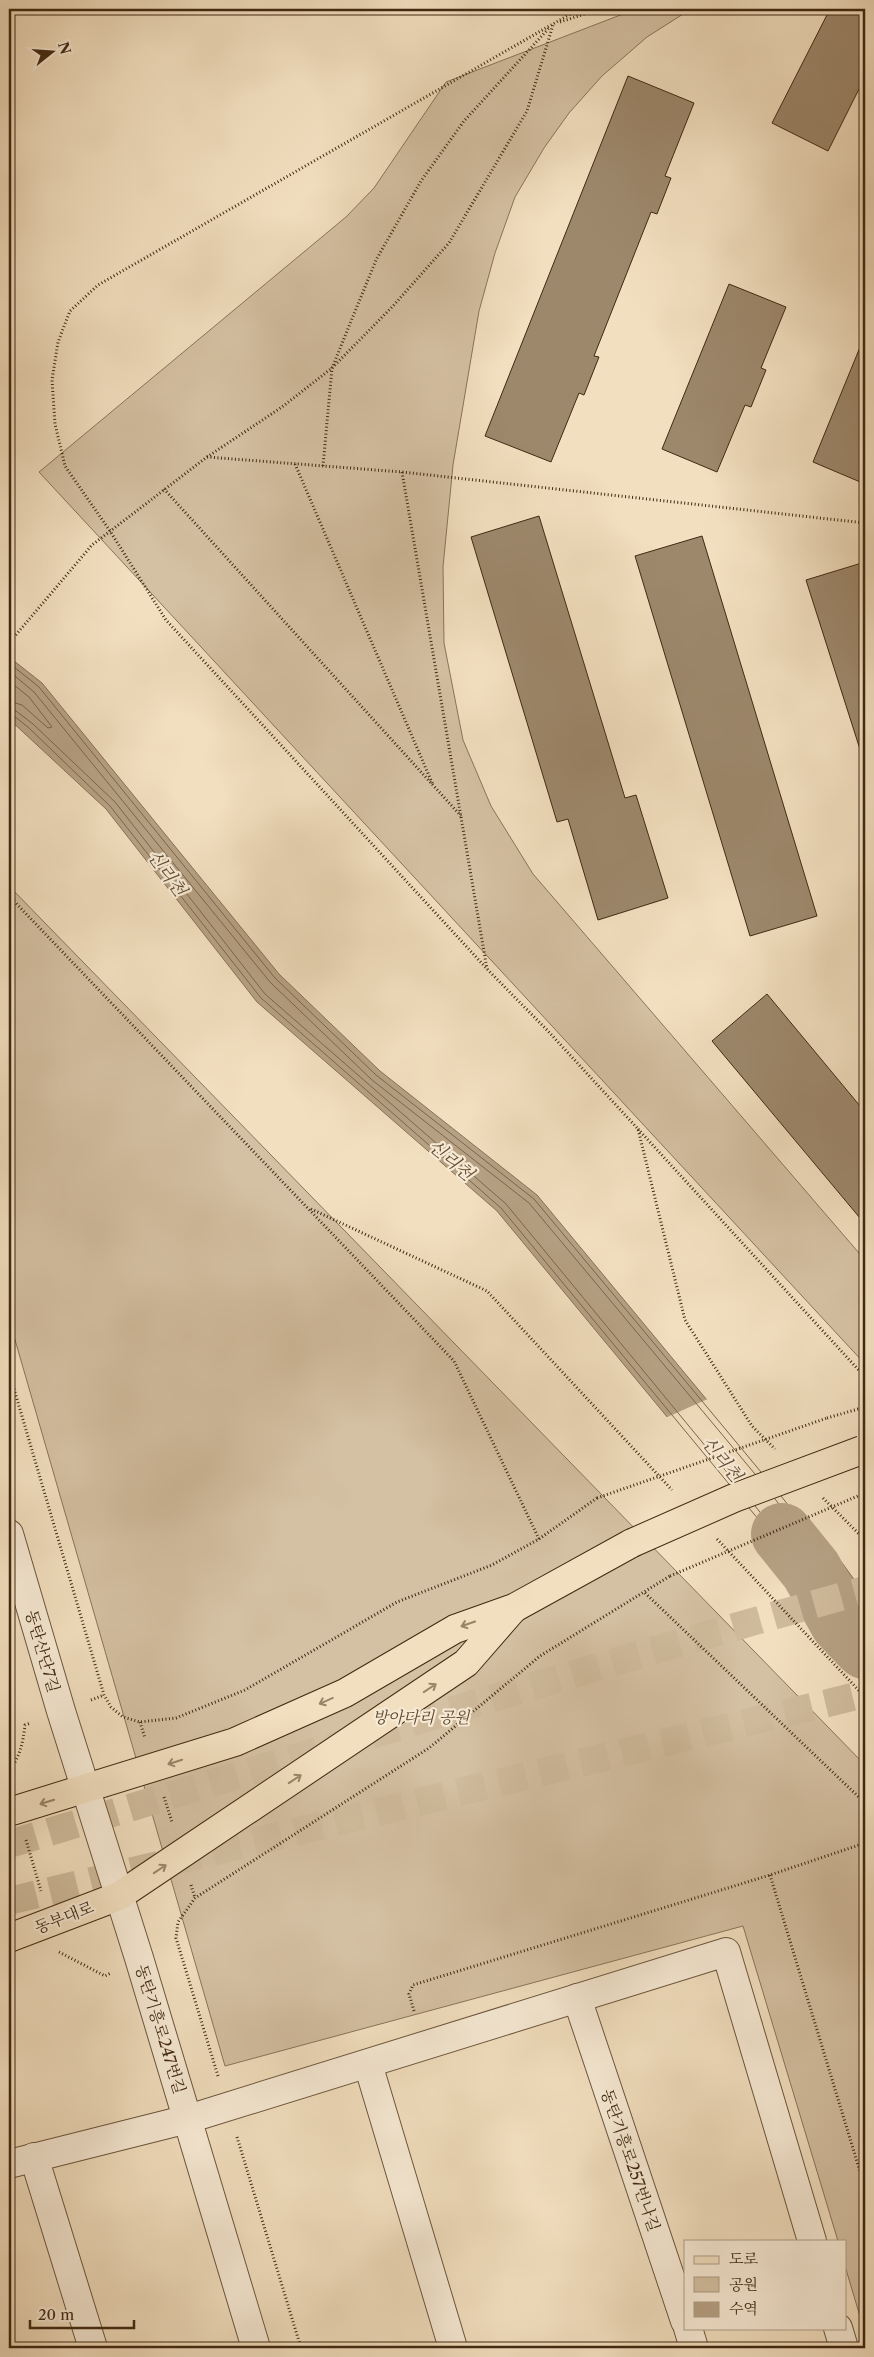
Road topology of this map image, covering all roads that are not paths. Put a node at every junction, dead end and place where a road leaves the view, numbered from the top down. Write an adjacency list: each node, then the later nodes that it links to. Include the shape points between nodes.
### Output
1 (864, 1450): 3 (main road, bridge, via 734,1498 632,1543)
2 (9, 1534): 4 (street, 동탄산단7길)
3 (514, 1608): 5 (main road, one-way to 5, via 455,1629 345,1693 244,1738); 7 (main road, 동부대로, one-way to 3, via 466,1663)
4 (61, 1711): 5 (street, 동탄기흥로247번길)
5 (86, 1790): 6 (main road, one-way to 6); 7 (street, 동탄기흥로247번길)
6 (13, 1812)
7 (120, 1896): 8 (main road, 동부대로); 11 (street, 동탄기흥로247번길)
8 (9, 1938)
9 (577, 1998): 10 (street); 13 (street, via 726,1952); 14 (street, 동탄기흥로257번나길)
10 (368, 2064): 11 (street); 19 (street)
11 (188, 2120): 12 (street); 18 (street, 동탄기흥로247번길)
12 (22, 2160): 17 (street)
13 (812, 2240)
14 (684, 2318)
15 (689, 2330): 20 (street)
16 (839, 2330): 21 (street)
17 (93, 2348)
18 (256, 2348)
19 (453, 2348)
20 (694, 2348)
21 (844, 2348)

